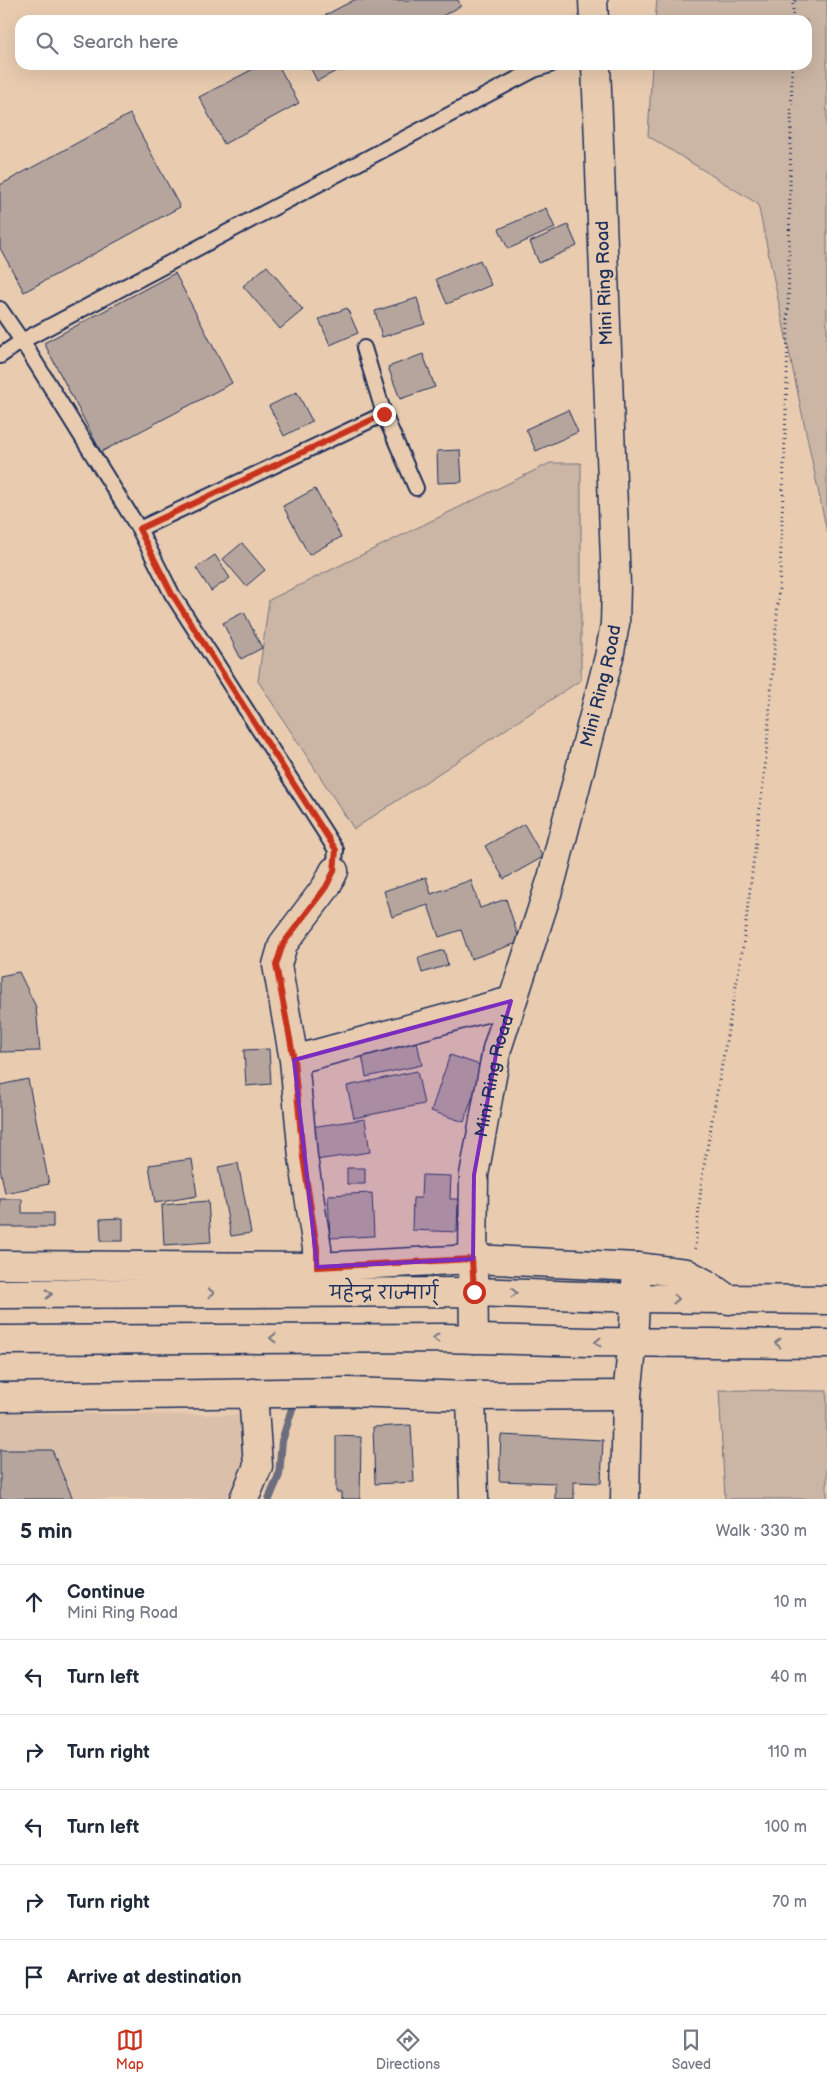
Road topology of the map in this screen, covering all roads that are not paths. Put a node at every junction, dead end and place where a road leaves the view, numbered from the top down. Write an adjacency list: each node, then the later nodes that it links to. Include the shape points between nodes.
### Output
1 (593, 0): 2 (main road)
2 (594, 15)
3 (534, 70): 6 (lane)
4 (596, 70): 13 (main road, Mini Ring Road, via 613,482 615,624 552,878)
5 (0, 310): 6 (lane)
6 (22, 341): 8 (lane); 11 (lane)
7 (364, 348): 9 (lane)
8 (0, 356)
9 (384, 414): 10 (lane); 11 (lane)
10 (416, 488)
11 (139, 529): 12 (lane, via 172,594 336,850)
12 (334, 871): 14 (main road, via 326,887 283,944 276,965)
13 (512, 1001): 14 (main road); 15 (main road, Mini Ring Road, via 497,1049 474,1174)
14 (294, 1060): 17 (main road)
15 (472, 1259): 17 (main road); 18 (main road); 19 (main road, Mini Ring Road)
16 (0, 1265): 17 (main road)
17 (317, 1267)
18 (637, 1267): 21 (main road); 22 (main road, via 686,1273)
19 (474, 1292): 20 (main road, महेन्द्र राज्मार्ग्, one-way to 19); 21 (main road, महेन्द्र राज्मार्ग्, one-way to 21); 24 (main road, Mini Ring Road)
20 (0, 1294)
21 (635, 1298): 22 (main road, महेन्द्र राज्मार्ग्, one-way to 22); 26 (main road)
22 (728, 1300): 23 (main road, महेन्द्र राज्मार्ग्)
23 (827, 1300)
24 (474, 1339): 25 (main road, one-way to 25); 26 (main road, one-way to 24)
25 (0, 1340)
26 (633, 1341): 27 (main road, one-way to 26); 29 (main road)
27 (827, 1344)
28 (257, 1394): 30 (main road, via 347,1392); 31 (main road); 32 (main road, via 258,1466)
29 (628, 1395): 30 (main road); 34 (main road)
30 (471, 1396): 33 (main road)
31 (0, 1397)
32 (244, 1499)
33 (474, 1499)
34 (625, 1499)

